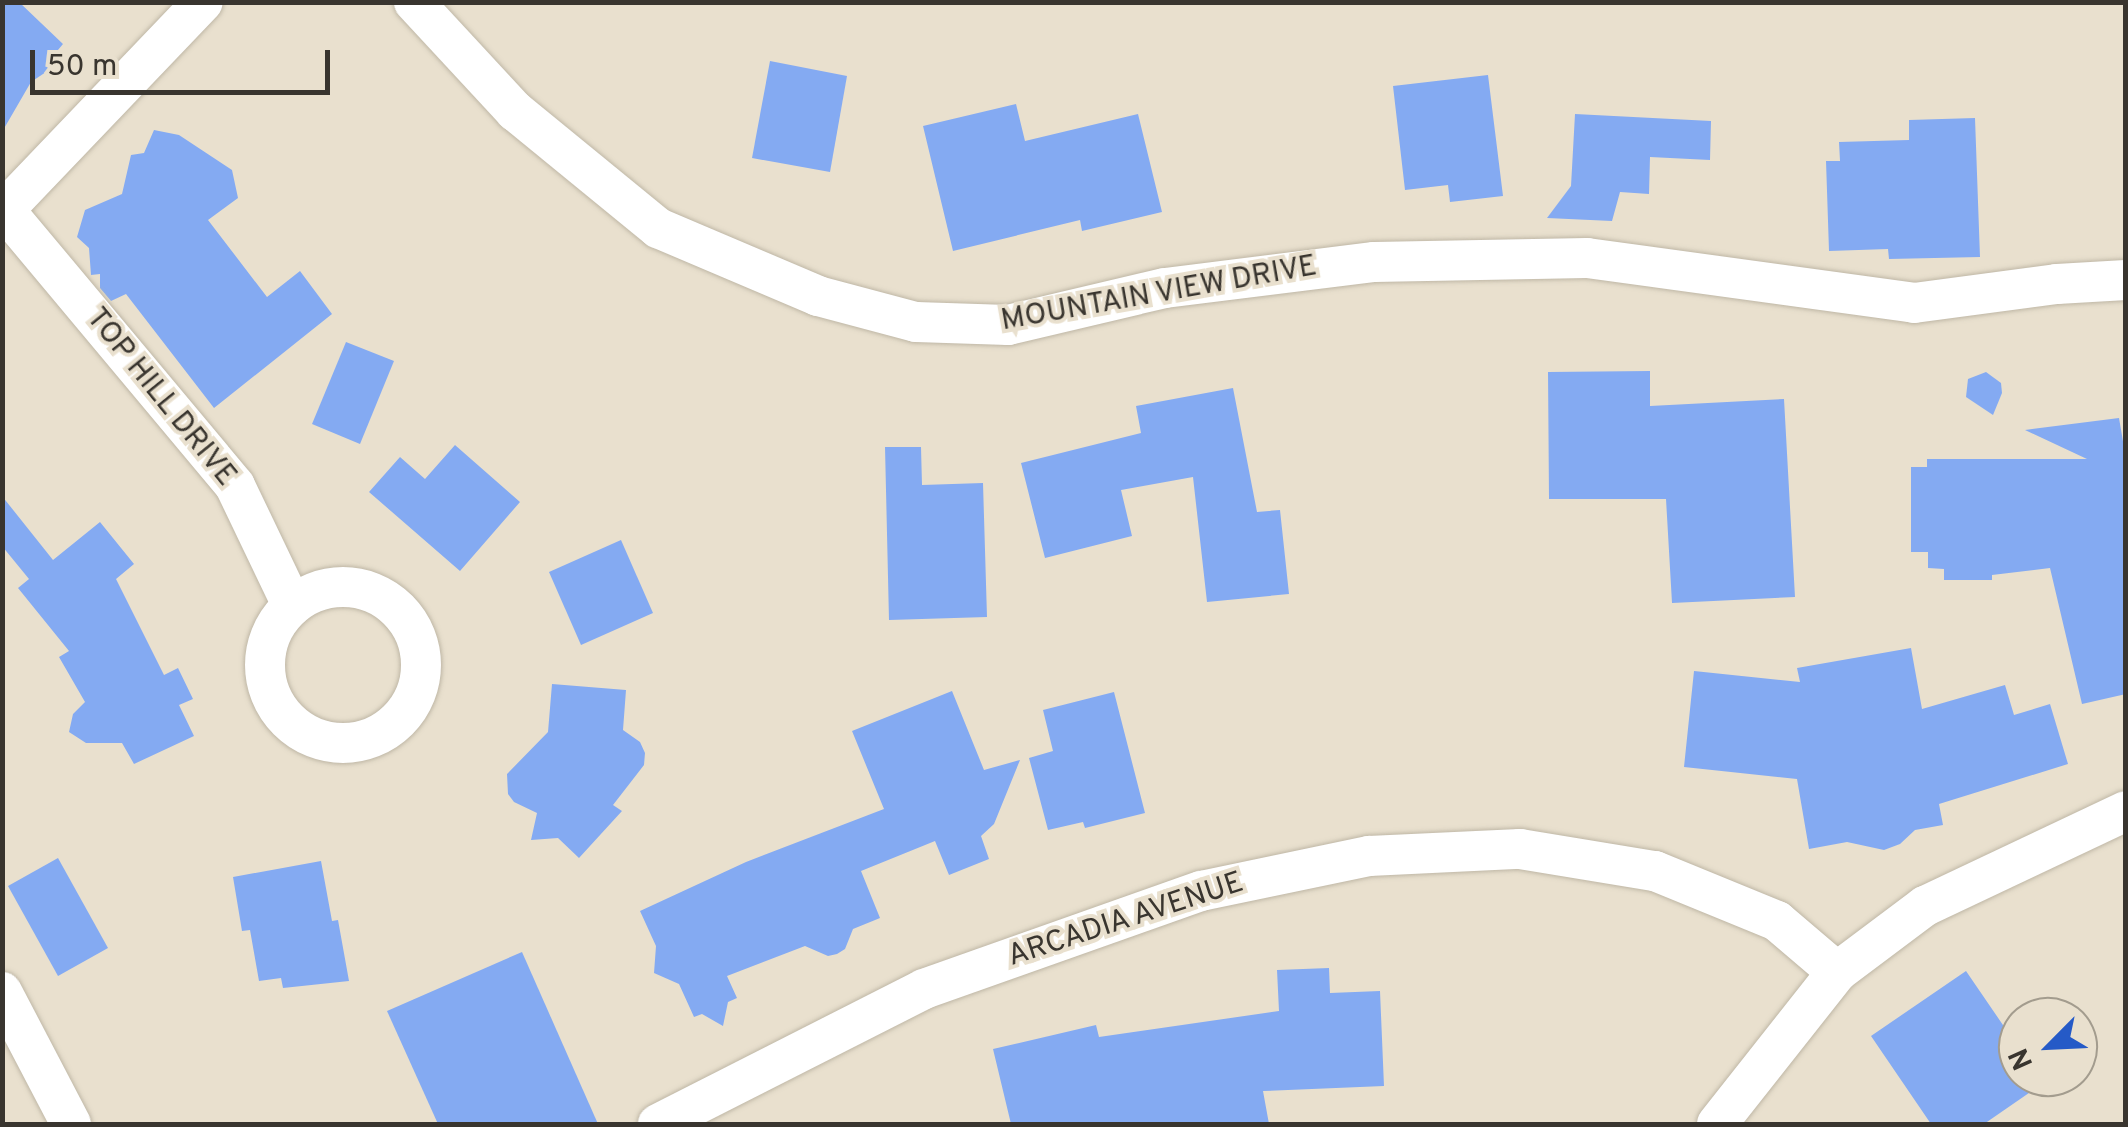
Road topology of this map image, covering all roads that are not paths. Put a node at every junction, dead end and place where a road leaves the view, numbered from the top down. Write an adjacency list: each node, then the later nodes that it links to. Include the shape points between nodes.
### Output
1 (204, 2): 3 (street)
2 (414, 2): 4 (street, MOUNTAIN VIEW DRIVE, via 514,110 658,228 818,296 916,322 1008,325 1165,288 1374,262 1586,258 1914,303)
3 (4, 208): 5 (street, TOP HILL DRIVE, via 236,486)
4 (2126, 280)
5 (292, 605)
6 (2126, 811): 7 (street, via 1924,906)
7 (1837, 972): 10 (street, ARCADIA AVENUE, via 1778,920 1655,871 1520,850 1369,856 1201,890 924,988); 11 (street)
8 (2, 992): 9 (street)
9 (71, 1124)
10 (658, 1124)
11 (1717, 1124)

